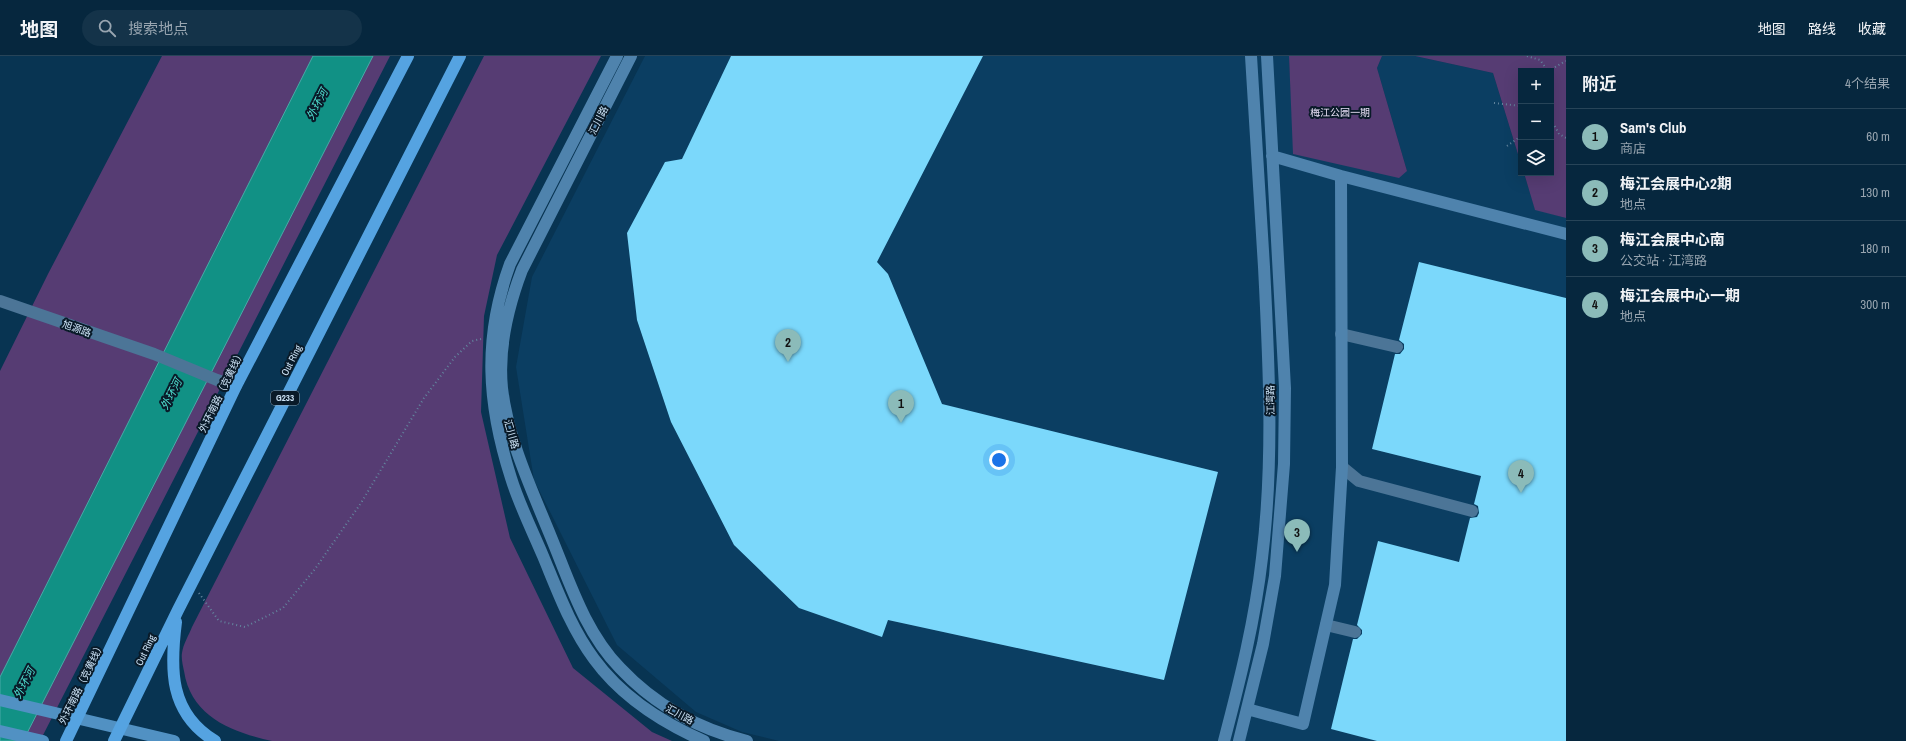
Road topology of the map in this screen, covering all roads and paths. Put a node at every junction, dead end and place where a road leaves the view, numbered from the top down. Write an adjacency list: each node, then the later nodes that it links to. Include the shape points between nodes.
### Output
1 (408, 56): 24 (highway, 外环南路（克黄线）)
2 (460, 56): 27 (highway, Out Ring / G233)
3 (617, 56): 22 (street, 汇川路, via 510,264 501,289)
4 (630, 56): 42 (street, 汇川路, via 522,270 512,296 502,355 502,387 506,413 525,473 583,614 605,650 634,682 666,707 711,729)
5 (1251, 56): 43 (street, 江湾路, via 1270,420 1262,557 1257,596 1251,632)
6 (1267, 56): 17 (street, 江湾路)
7 (1527, 56): 9 (path, via 1540,60)
8 (1566, 61): 10 (path)
9 (1546, 68)
10 (1553, 68)
11 (1494, 103): 12 (path)
12 (1518, 106)
13 (1554, 125): 15 (path, via 1559,134)
14 (1518, 138): 16 (path)
15 (1566, 138)
16 (1507, 146)
17 (1272, 156): 18 (street); 32 (street, 江湾路, via 1285,388 1284,464 1275,576 1263,644)
18 (1341, 176): 19 (street); 21 (street)
19 (1566, 234)
20 (0, 301): 24 (street, 旭源路, via 154,354)
21 (1342, 334): 23 (street); 25 (street)
22 (492, 338): 27 (path, via 472,341 454,357 424,398 361,503 315,569 283,608 245,627 219,621); 41 (street, 汇川路, via 490,362 493,400 511,479 573,628 594,660 612,680 650,712)
23 (1397, 347)
24 (236, 386): 33 (highway, 外环南路（克黄线）)
25 (1342, 467): 26 (street, via 1359,481); 29 (street, via 1335,586)
26 (1472, 511)
27 (192, 583): 28 (highway, Out Ring / G233)
28 (178, 610): 34 (highway, Out Ring / G233); 40 (highway, via 173,647 176,693 192,720)
29 (1326, 625): 30 (street); 32 (street, via 1303,724)
30 (1355, 632)
31 (0, 700): 33 (main road)
32 (1247, 709): 44 (street, 江湾路)
33 (78, 719): 34 (main road); 37 (highway, 外环南路（克黄线）)
34 (120, 728): 38 (highway, Out Ring / G233); 39 (main road)
35 (0, 731): 36 (main road)
36 (39, 740)
37 (66, 741)
38 (114, 741)
39 (174, 741)
40 (215, 741)
41 (704, 741)
42 (747, 741)
43 (1224, 741)
44 (1239, 741)

